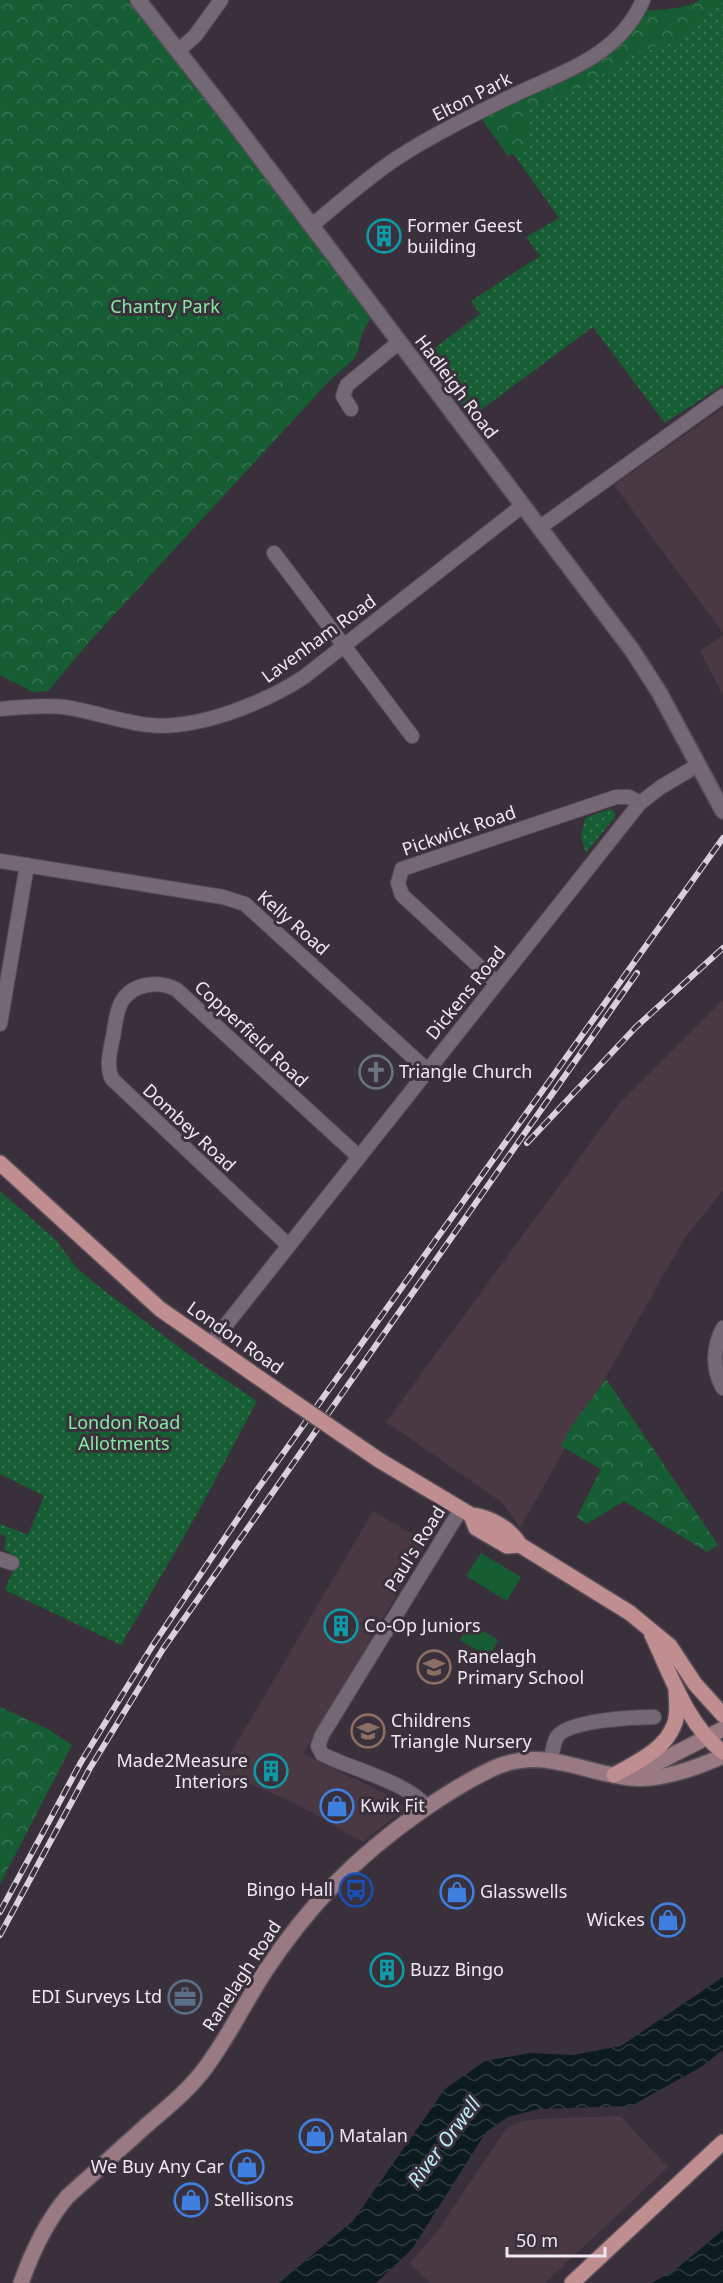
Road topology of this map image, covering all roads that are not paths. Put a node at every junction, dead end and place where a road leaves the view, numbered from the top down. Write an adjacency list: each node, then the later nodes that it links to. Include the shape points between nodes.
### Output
1 (138, 0): 4 (street, Hadleigh Road)
2 (221, 0): 4 (street, via 195,36)
3 (643, 0): 5 (street, Elton Park, via 626,27 599,54 450,127 398,158)
4 (178, 51): 5 (street, Hadleigh Road)
5 (311, 226): 6 (street, Hadleigh Road)
6 (398, 343): 8 (street, via 347,385 343,396); 9 (street, Hadleigh Road)
7 (723, 396): 10 (street)
8 (351, 409)
9 (522, 506): 10 (street, Hadleigh Road); 12 (street, Lavenham Road)
10 (539, 528): 15 (street, Hadleigh Road, via 645,669)
11 (274, 553): 12 (street)
12 (344, 645): 13 (street, Lavenham Road, via 304,677 262,701 175,725 146,725 63,707); 14 (street)
13 (0, 709)
14 (412, 736)
15 (698, 765): 16 (street, Dickens Road); 17 (street, Hadleigh Road)
16 (640, 803): 20 (street, Dickens Road); 20 (street, Pickwick Road, via 629,797 616,797 402,868 398,883 402,895)
17 (720, 805)
18 (0, 861): 19 (street, Kelly Road)
19 (27, 865): 22 (street); 23 (street, Kelly Road, via 223,897 245,904)
20 (497, 982): 23 (street, Dickens Road)
21 (116, 1018): 24 (street, Copperfield Road, via 123,1000 134,990 154,984 172,987); 26 (street, Dombey Road, via 109,1066 115,1083)
22 (0, 1024)
23 (428, 1070): 24 (street, Dickens Road)
24 (359, 1157): 26 (street, Dickens Road)
25 (0, 1163): 28 (main road, London Road, via 153,1302)
26 (288, 1245): 28 (street, Dickens Road)
27 (723, 1328): 29 (street, via 715,1355)
28 (210, 1345): 30 (main road, London Road, bridge, via 379,1460)
29 (723, 1388)
30 (466, 1512): 31 (main road, London Road, via 476,1528 507,1546 520,1545 630,1613); 40 (street, Paul's Road, via 319,1742 322,1754 407,1791)
31 (649, 1630): 32 (main road, London Road); 33 (main road, London Road, via 670,1646)
32 (676, 1687): 36 (main road, London Road); 39 (main road, via 676,1720 668,1736)
33 (723, 1715)
34 (654, 1717): 38 (street, via 594,1722 564,1731 558,1735)
35 (723, 1729): 36 (main road)
36 (706, 1738): 37 (main road, London Road); 39 (main road, via 651,1766)
37 (723, 1754): 39 (main road, Ranelagh Road, via 702,1765 663,1776 633,1778)
38 (550, 1760): 39 (main road, Ranelagh Road); 40 (main road, Ranelagh Road, via 532,1758 497,1766)
39 (620, 1774)
40 (427, 1807): 42 (main road, Ranelagh Road, via 365,1854 320,1898 265,1971 207,2066 55,2212 32,2252)
41 (723, 2142): 43 (main road)
42 (21, 2283)
43 (572, 2283)

